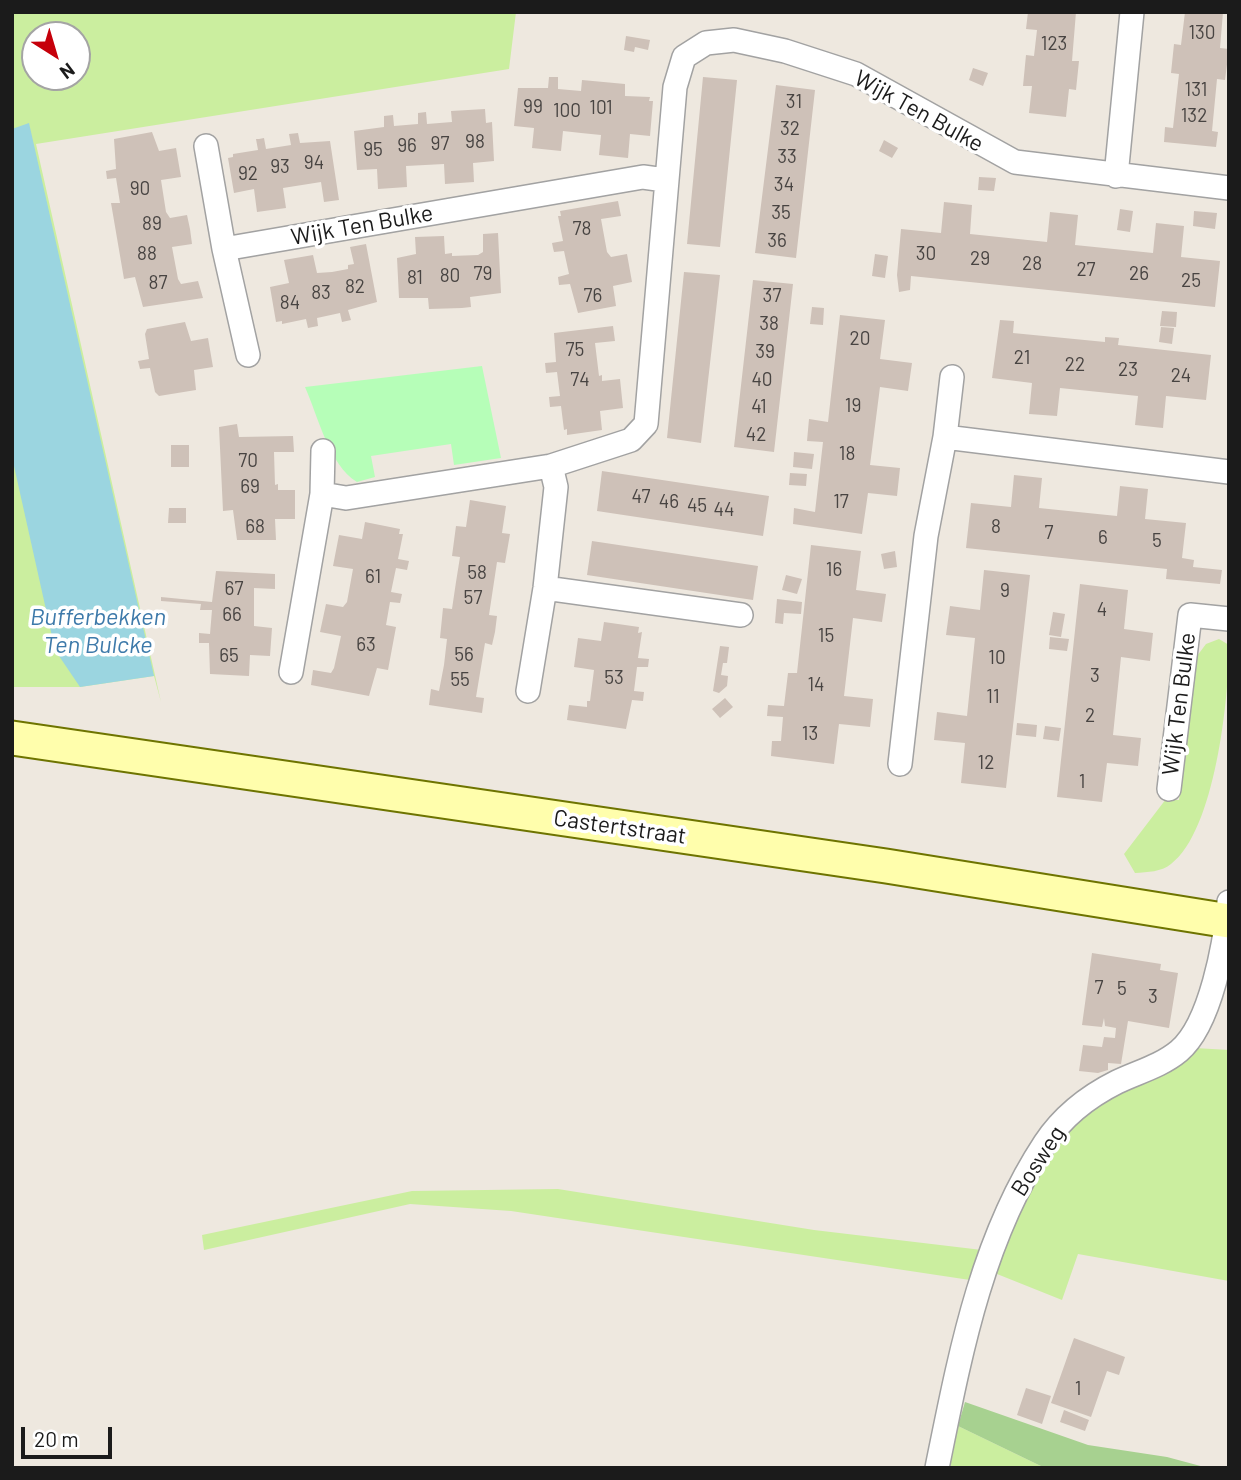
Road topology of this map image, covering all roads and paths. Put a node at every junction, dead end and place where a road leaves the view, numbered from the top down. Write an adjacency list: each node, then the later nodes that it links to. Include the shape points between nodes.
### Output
1 (1132, 12): 3 (street)
2 (206, 146): 6 (street)
3 (1116, 176): 4 (street, Wijk Ten Bulke, via 1015,162 856,74 734,40 706,43 684,57); 5 (street, Wijk Ten Bulke)
4 (665, 180): 6 (street, Wijk Ten Bulke, via 643,177); 11 (street, Wijk Ten Bulke, via 646,424 631,440)
5 (1229, 188)
6 (224, 249): 7 (street)
7 (248, 355)
8 (952, 377): 9 (street)
9 (945, 437): 12 (street); 20 (street, via 926,536)
10 (323, 451): 13 (street)
11 (551, 466): 13 (street, Wijk Ten Bulke, via 346,498); 14 (street, via 556,487)
12 (1229, 472)
13 (321, 494): 17 (street)
14 (545, 588): 15 (street); 18 (street)
15 (741, 615)
16 (1229, 619): 21 (street, Wijk Ten Bulke, via 1190,615)
17 (291, 672)
18 (528, 691)
19 (12, 738): 22 (main road, Castertstraat)
20 (900, 764)
21 (1169, 789)
22 (1228, 914): 23 (street, Bosweg, via 1210,996 1181,1050 1077,1106 1046,1141 1012,1198 963,1344)
23 (937, 1468)

